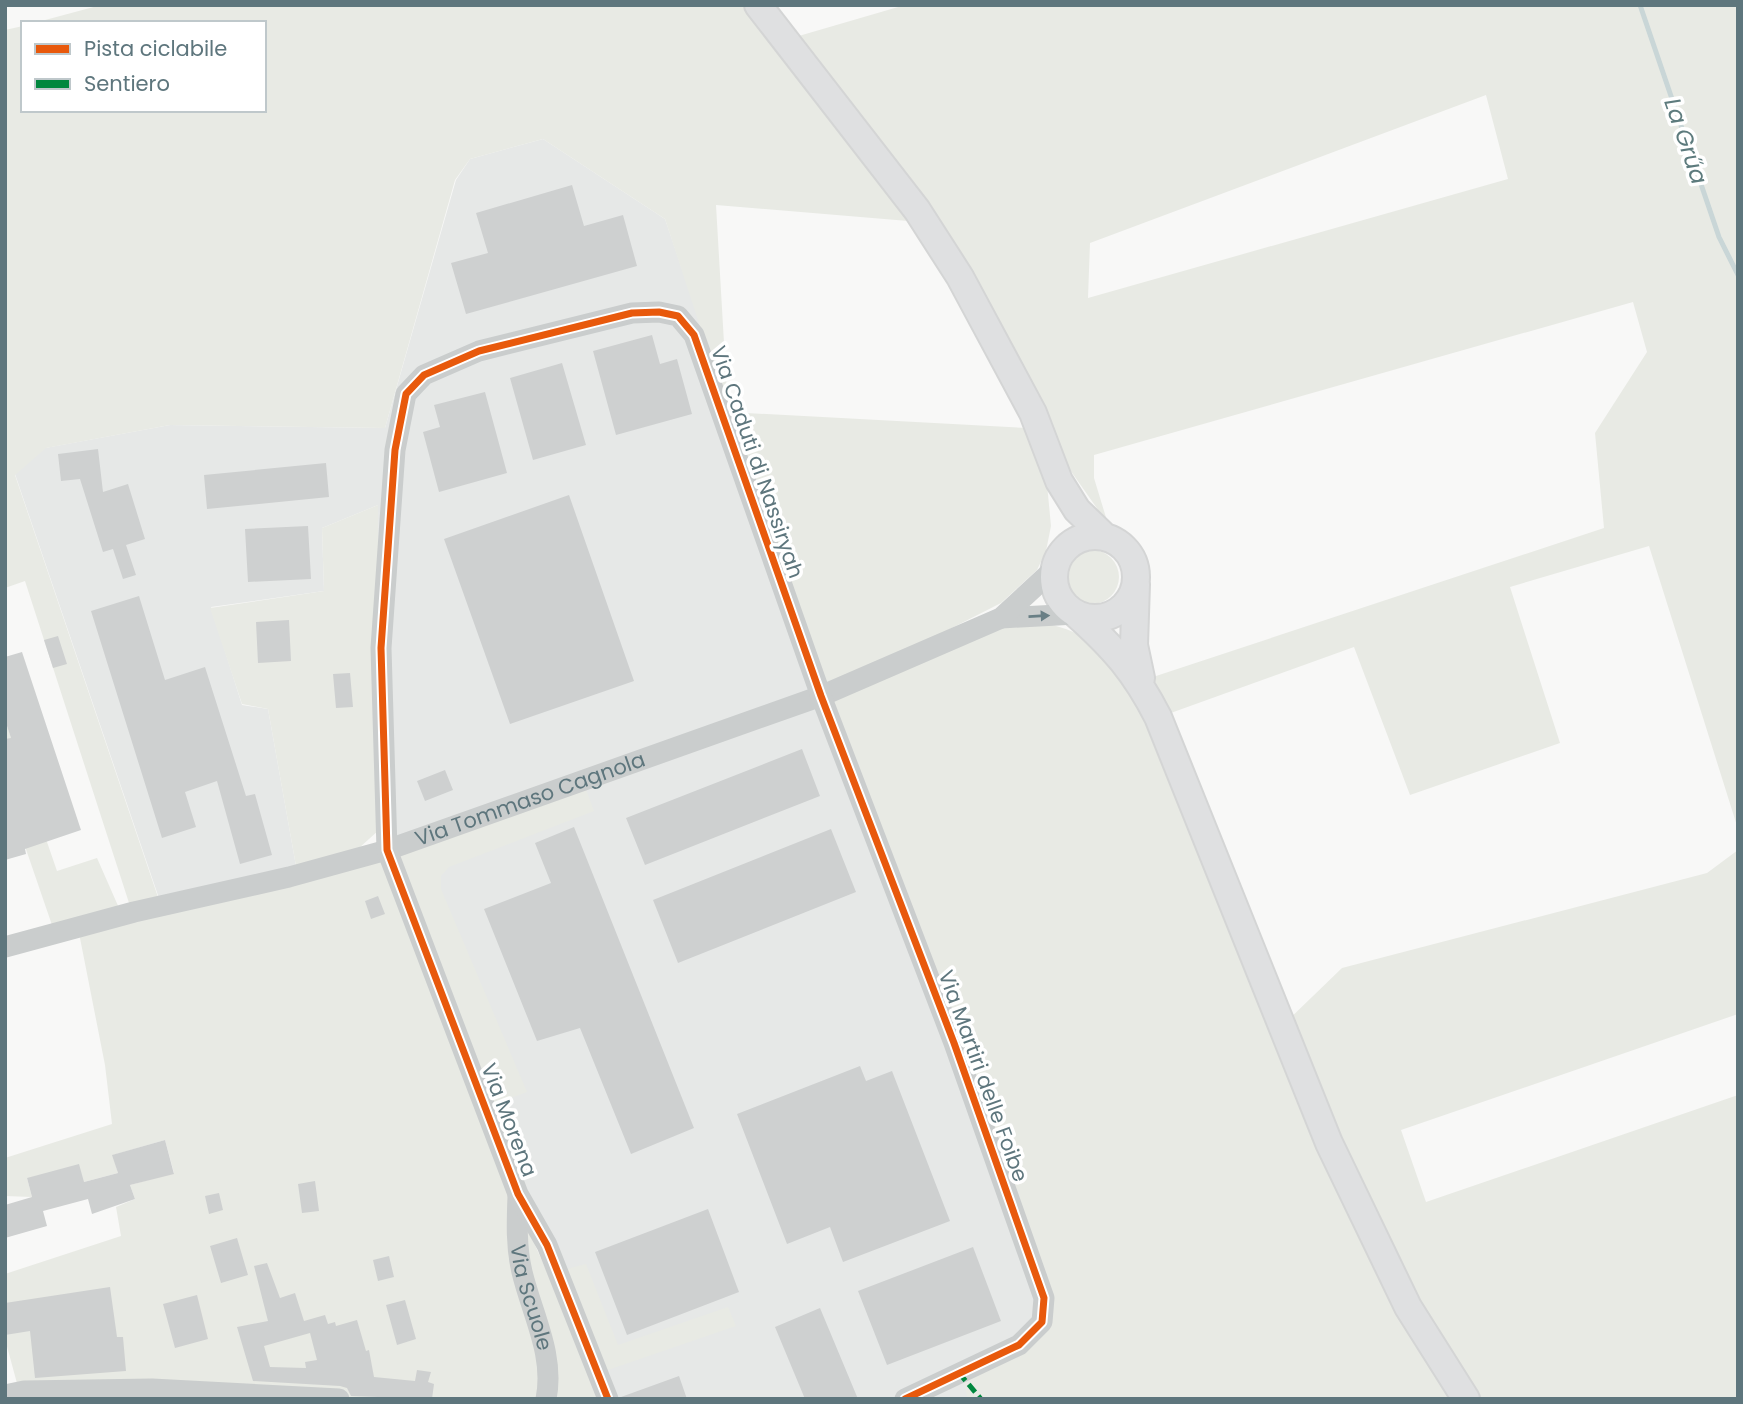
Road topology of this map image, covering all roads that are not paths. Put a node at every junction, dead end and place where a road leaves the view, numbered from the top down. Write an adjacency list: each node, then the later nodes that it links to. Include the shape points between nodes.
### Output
1 (758, 5): 2 (main road, via 870,147 960,276 1034,413)
2 (1059, 481): 3 (main road, via 1077,510); 4 (main road, via 1063,517)
3 (1104, 537): 4 (main road, via 1073,541); 5 (main road, via 1121,545 1132,559)
4 (1054, 569): 6 (main road, via 1060,600); 7 (street, Via Tommaso Cagnola)
5 (1136, 582): 6 (main road, via 1118,611 1099,618); 8 (main road, via 1134,645)
6 (1076, 614): 7 (street, Via Tommaso Cagnola, one-way to 6); 8 (main road, via 1117,651)
7 (1001, 618): 9 (street, Via Tommaso Cagnola)
8 (1142, 687): 18 (main road, via 1329,1143 1408,1307)
9 (821, 696): 10 (street, Via Tommaso Cagnola); 10 (street, Via Caduti di Nassiryah, via 694,335 678,316 632,313 478,351 424,375 406,394 395,450 381,648); 17 (street, Via Martiri delle Foibe, via 954,1043 1044,1298 1042,1322 1019,1345)
10 (387, 850): 11 (street, Via Tommaso Cagnola); 12 (street, Via Morena)
11 (5, 947)
12 (518, 1194): 15 (street, Via Scuole, via 517,1243 548,1365); 16 (street, Via Morena, via 547,1245)
13 (5, 1395): 14 (street, via 152,1389)
14 (339, 1399)
15 (546, 1399)
16 (608, 1399)
17 (905, 1399)
18 (1466, 1399)

